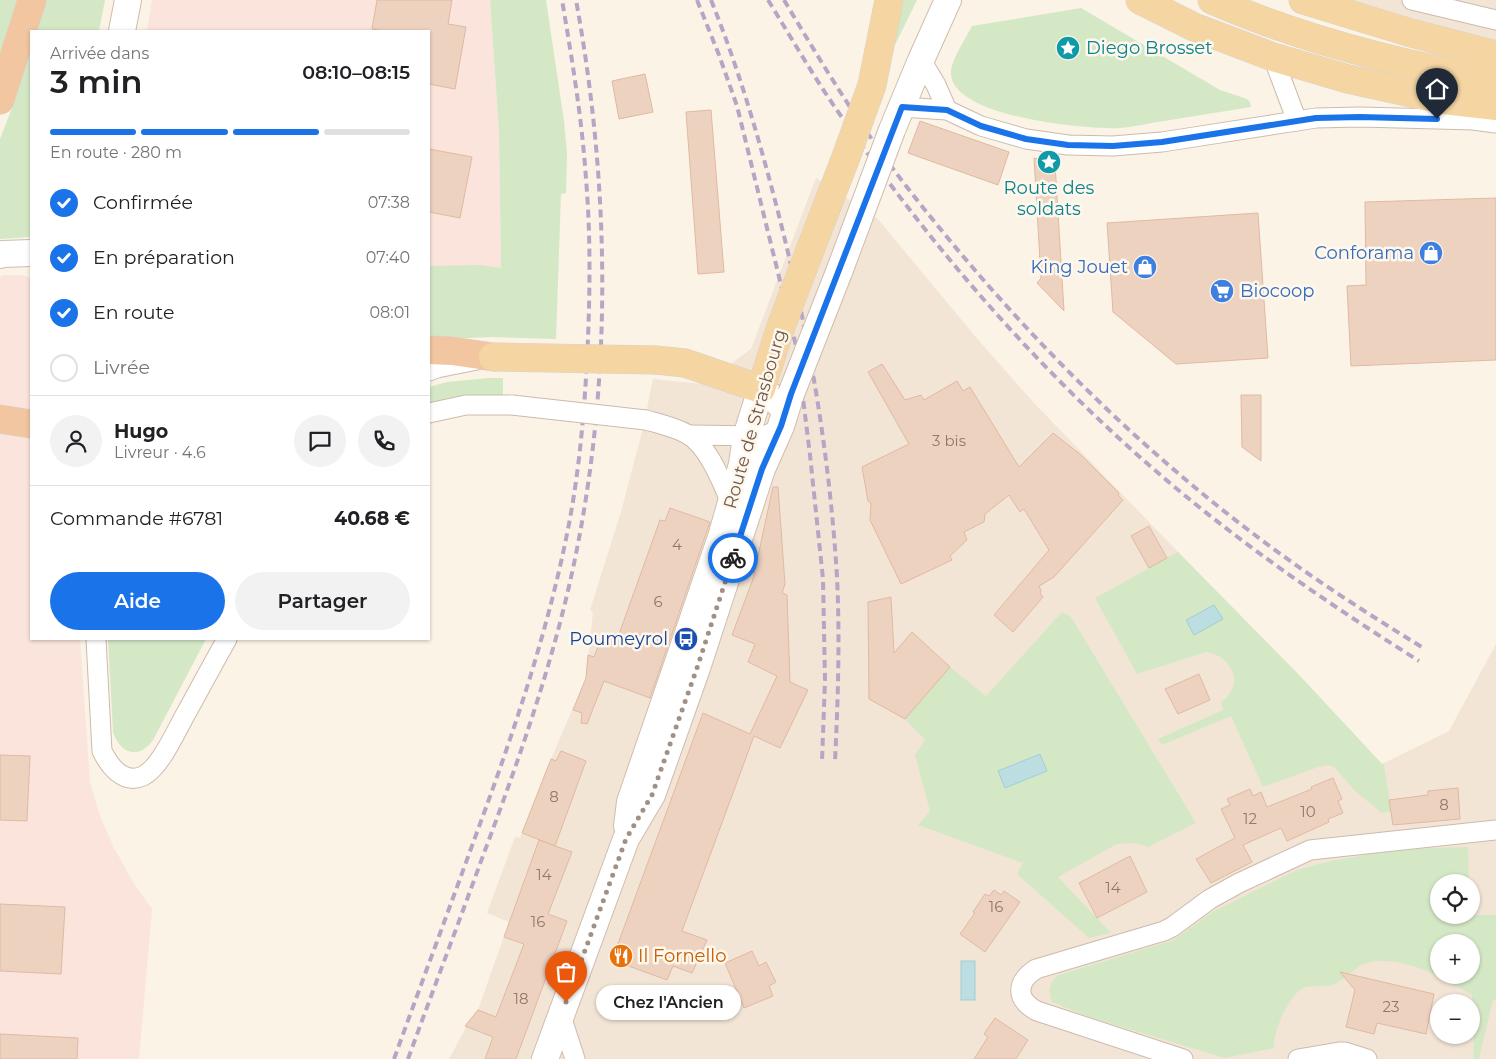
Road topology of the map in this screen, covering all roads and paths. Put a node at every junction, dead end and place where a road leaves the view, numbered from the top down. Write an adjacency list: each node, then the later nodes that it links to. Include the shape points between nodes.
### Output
1 (32, 0): 15 (highway)
2 (128, 0): 10 (main road)
3 (889, 0): 26 (main road, Route de Strasbourg, bridge, via 872,85 780,328)
4 (948, 0): 13 (main road, Route de Strasbourg)
5 (1140, 0): 12 (main road, via 1194,27)
6 (1212, 0): 14 (main road, via 1309,38 1377,57)
7 (1303, 0): 11 (main road, via 1410,33)
8 (1412, 0): 9 (street)
9 (1496, 20)
10 (122, 30)
11 (1496, 54)
12 (1273, 57): 16 (main road, via 1348,79 1443,100); 19 (street)
13 (921, 60): 17 (street); 18 (main road, Route de Strasbourg)
14 (1496, 81)
15 (0, 100)
16 (1496, 106)
17 (947, 110): 18 (street); 19 (street, via 981,126 1017,137 1068,145 1162,142)
18 (897, 119): 30 (main road, Route de Strasbourg, bridge)
19 (1297, 121): 20 (street, via 1360,117)
20 (1496, 123)
21 (30, 253): 22 (main road)
22 (0, 255)
23 (430, 350): 24 (highway)
24 (492, 357): 25 (street); 26 (main road, bridge, via 685,363)
25 (430, 371)
26 (761, 389): 30 (main road, via 780,408); 33 (main road, Route de Strasbourg)
27 (430, 413): 31 (street, bridge, via 466,405 512,405 646,420)
28 (0, 419): 29 (highway)
29 (30, 424)
30 (781, 426): 33 (street, via 763,436); 41 (main road, Route de Strasbourg, via 762,469 652,795)
31 (689, 435): 33 (street); 35 (street, via 702,447 718,472)
32 (0, 436): 34 (highway)
33 (746, 437): 35 (main road, Route de Strasbourg)
34 (30, 438)
35 (731, 503): 41 (main road, Route de Strasbourg, via 630,802)
36 (96, 640): 39 (street, via 102,751 109,764 117,773 129,778 141,777 151,770)
37 (218, 640): 39 (street)
38 (226, 640): 39 (street)
39 (165, 751)
40 (1496, 830): 45 (street, via 1310,850 1210,898 1168,930 1036,968 1021,984 1021,995 1027,1006 1037,1011)
41 (626, 839): 42 (main road, Route de Strasbourg)
42 (561, 1016): 43 (main road, Route de Strasbourg); 44 (street)
43 (545, 1059)
44 (575, 1059)
45 (1183, 1059)
46 (1298, 1059): 47 (street, via 1345,1052)
47 (1367, 1059)

